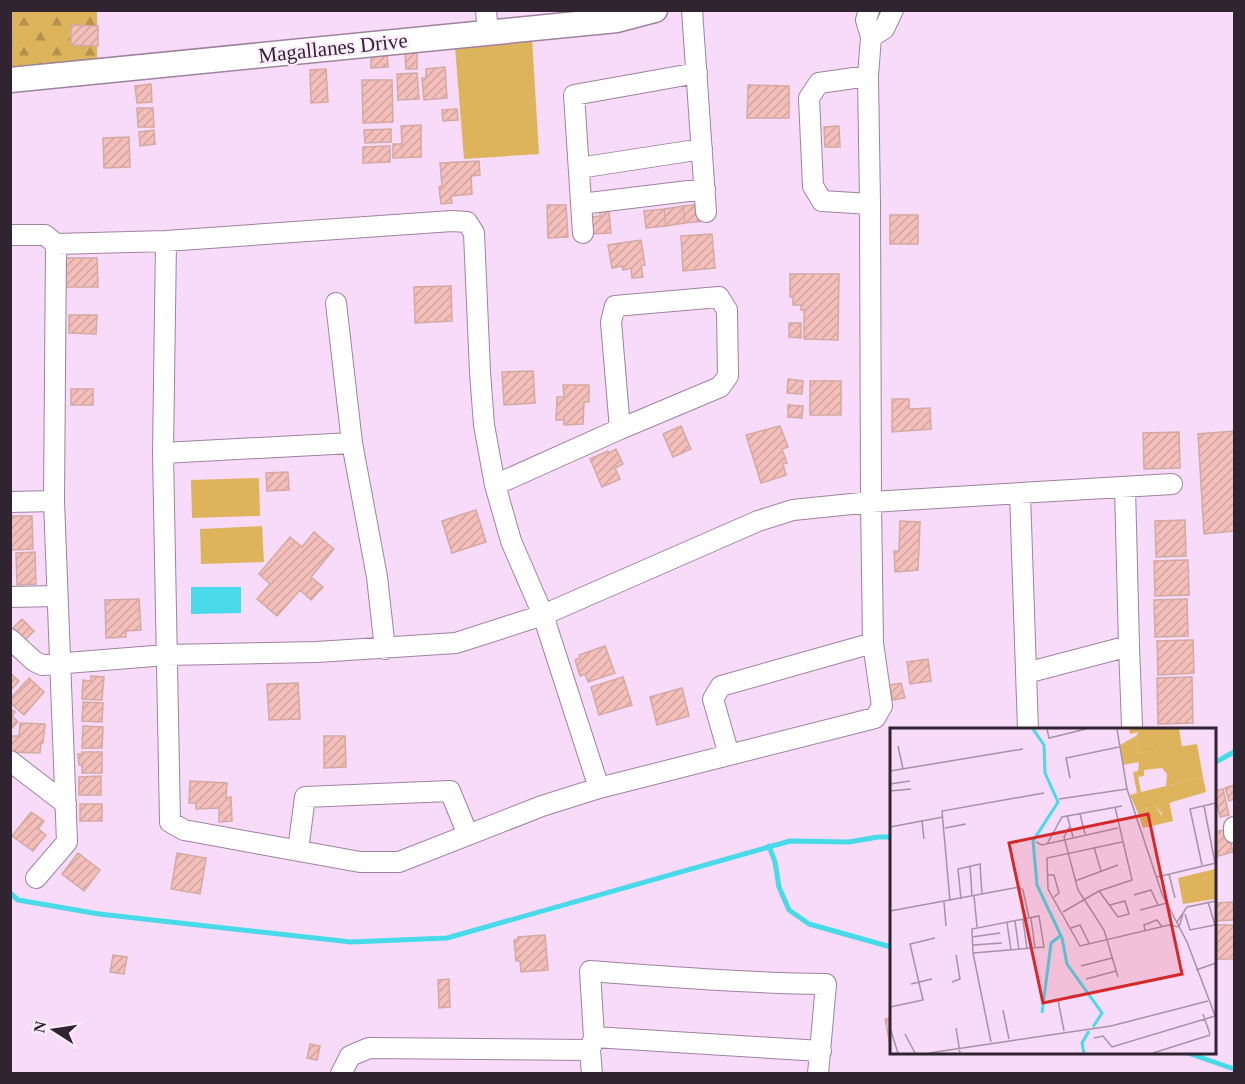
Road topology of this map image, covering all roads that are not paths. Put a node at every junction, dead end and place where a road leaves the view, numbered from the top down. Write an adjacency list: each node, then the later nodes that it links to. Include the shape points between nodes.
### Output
1 (655, 10): 5 (street, Magallanes Drive, via 617,20)
2 (692, 10): 7 (street)
3 (869, 10): 6 (street, via 866,20)
4 (893, 10): 6 (street, via 884,29)
5 (487, 22): 9 (street, Magallanes Drive)
6 (871, 37): 8 (street)
7 (697, 73): 10 (street); 11 (street, via 574,95)
8 (868, 76): 14 (street); 14 (street, via 819,83 809,98 813,186 822,201)
9 (10, 80)
10 (702, 149): 11 (street); 12 (street)
11 (579, 168): 13 (street)
12 (705, 189): 13 (street); 15 (street)
13 (581, 204): 16 (street)
14 (870, 204): 30 (street)
15 (706, 212)
16 (583, 233)
17 (10, 235): 19 (street, via 45,235)
18 (166, 241): 19 (street); 23 (street); 25 (street, via 467,222 474,233 484,425)
19 (56, 244): 28 (street)
20 (336, 303): 22 (street)
21 (620, 429): 21 (street, via 720,387 728,376 728,310 719,297 615,306 611,322); 25 (street)
22 (352, 443): 23 (street); 37 (street, via 377,578)
23 (163, 453): 38 (street)
24 (1172, 484): 26 (street)
25 (495, 485): 33 (street, via 511,541)
26 (1125, 487): 27 (street); 36 (street)
27 (1020, 493): 30 (street); 40 (street)
28 (54, 501): 29 (street); 31 (street)
29 (10, 502)
30 (871, 502): 33 (street, via 793,510 758,521); 35 (street)
31 (57, 596): 32 (street); 39 (street)
32 (10, 597)
33 (543, 615): 37 (street, via 456,643); 45 (street)
34 (10, 639): 39 (street, via 34,661 42,665)
35 (873, 643): 43 (street, via 882,706 875,718); 43 (street, via 721,686 713,699)
36 (1129, 646): 40 (street); 41 (street)
37 (385, 649): 38 (street)
38 (166, 655): 39 (street); 50 (street, via 170,822 184,830)
39 (59, 664): 46 (street)
40 (1026, 673): 42 (street)
41 (1132, 725)
42 (1028, 728)
43 (729, 755): 45 (street)
44 (10, 761): 46 (street)
45 (599, 788): 49 (street)
46 (66, 804): 51 (street, via 67,842)
47 (1234, 827): 48 (street)
48 (1234, 833)
49 (468, 835): 50 (street, via 399,862 360,862); 50 (street, via 450,791 305,797)
50 (298, 850)
51 (36, 878)
52 (592, 1043): 53 (street); 53 (street, via 590,971 770,984 826,984); 54 (street, via 369,1048 350,1056); 55 (street)
53 (821, 1051): 56 (street)
54 (341, 1074)
55 (592, 1074)
56 (818, 1074)

